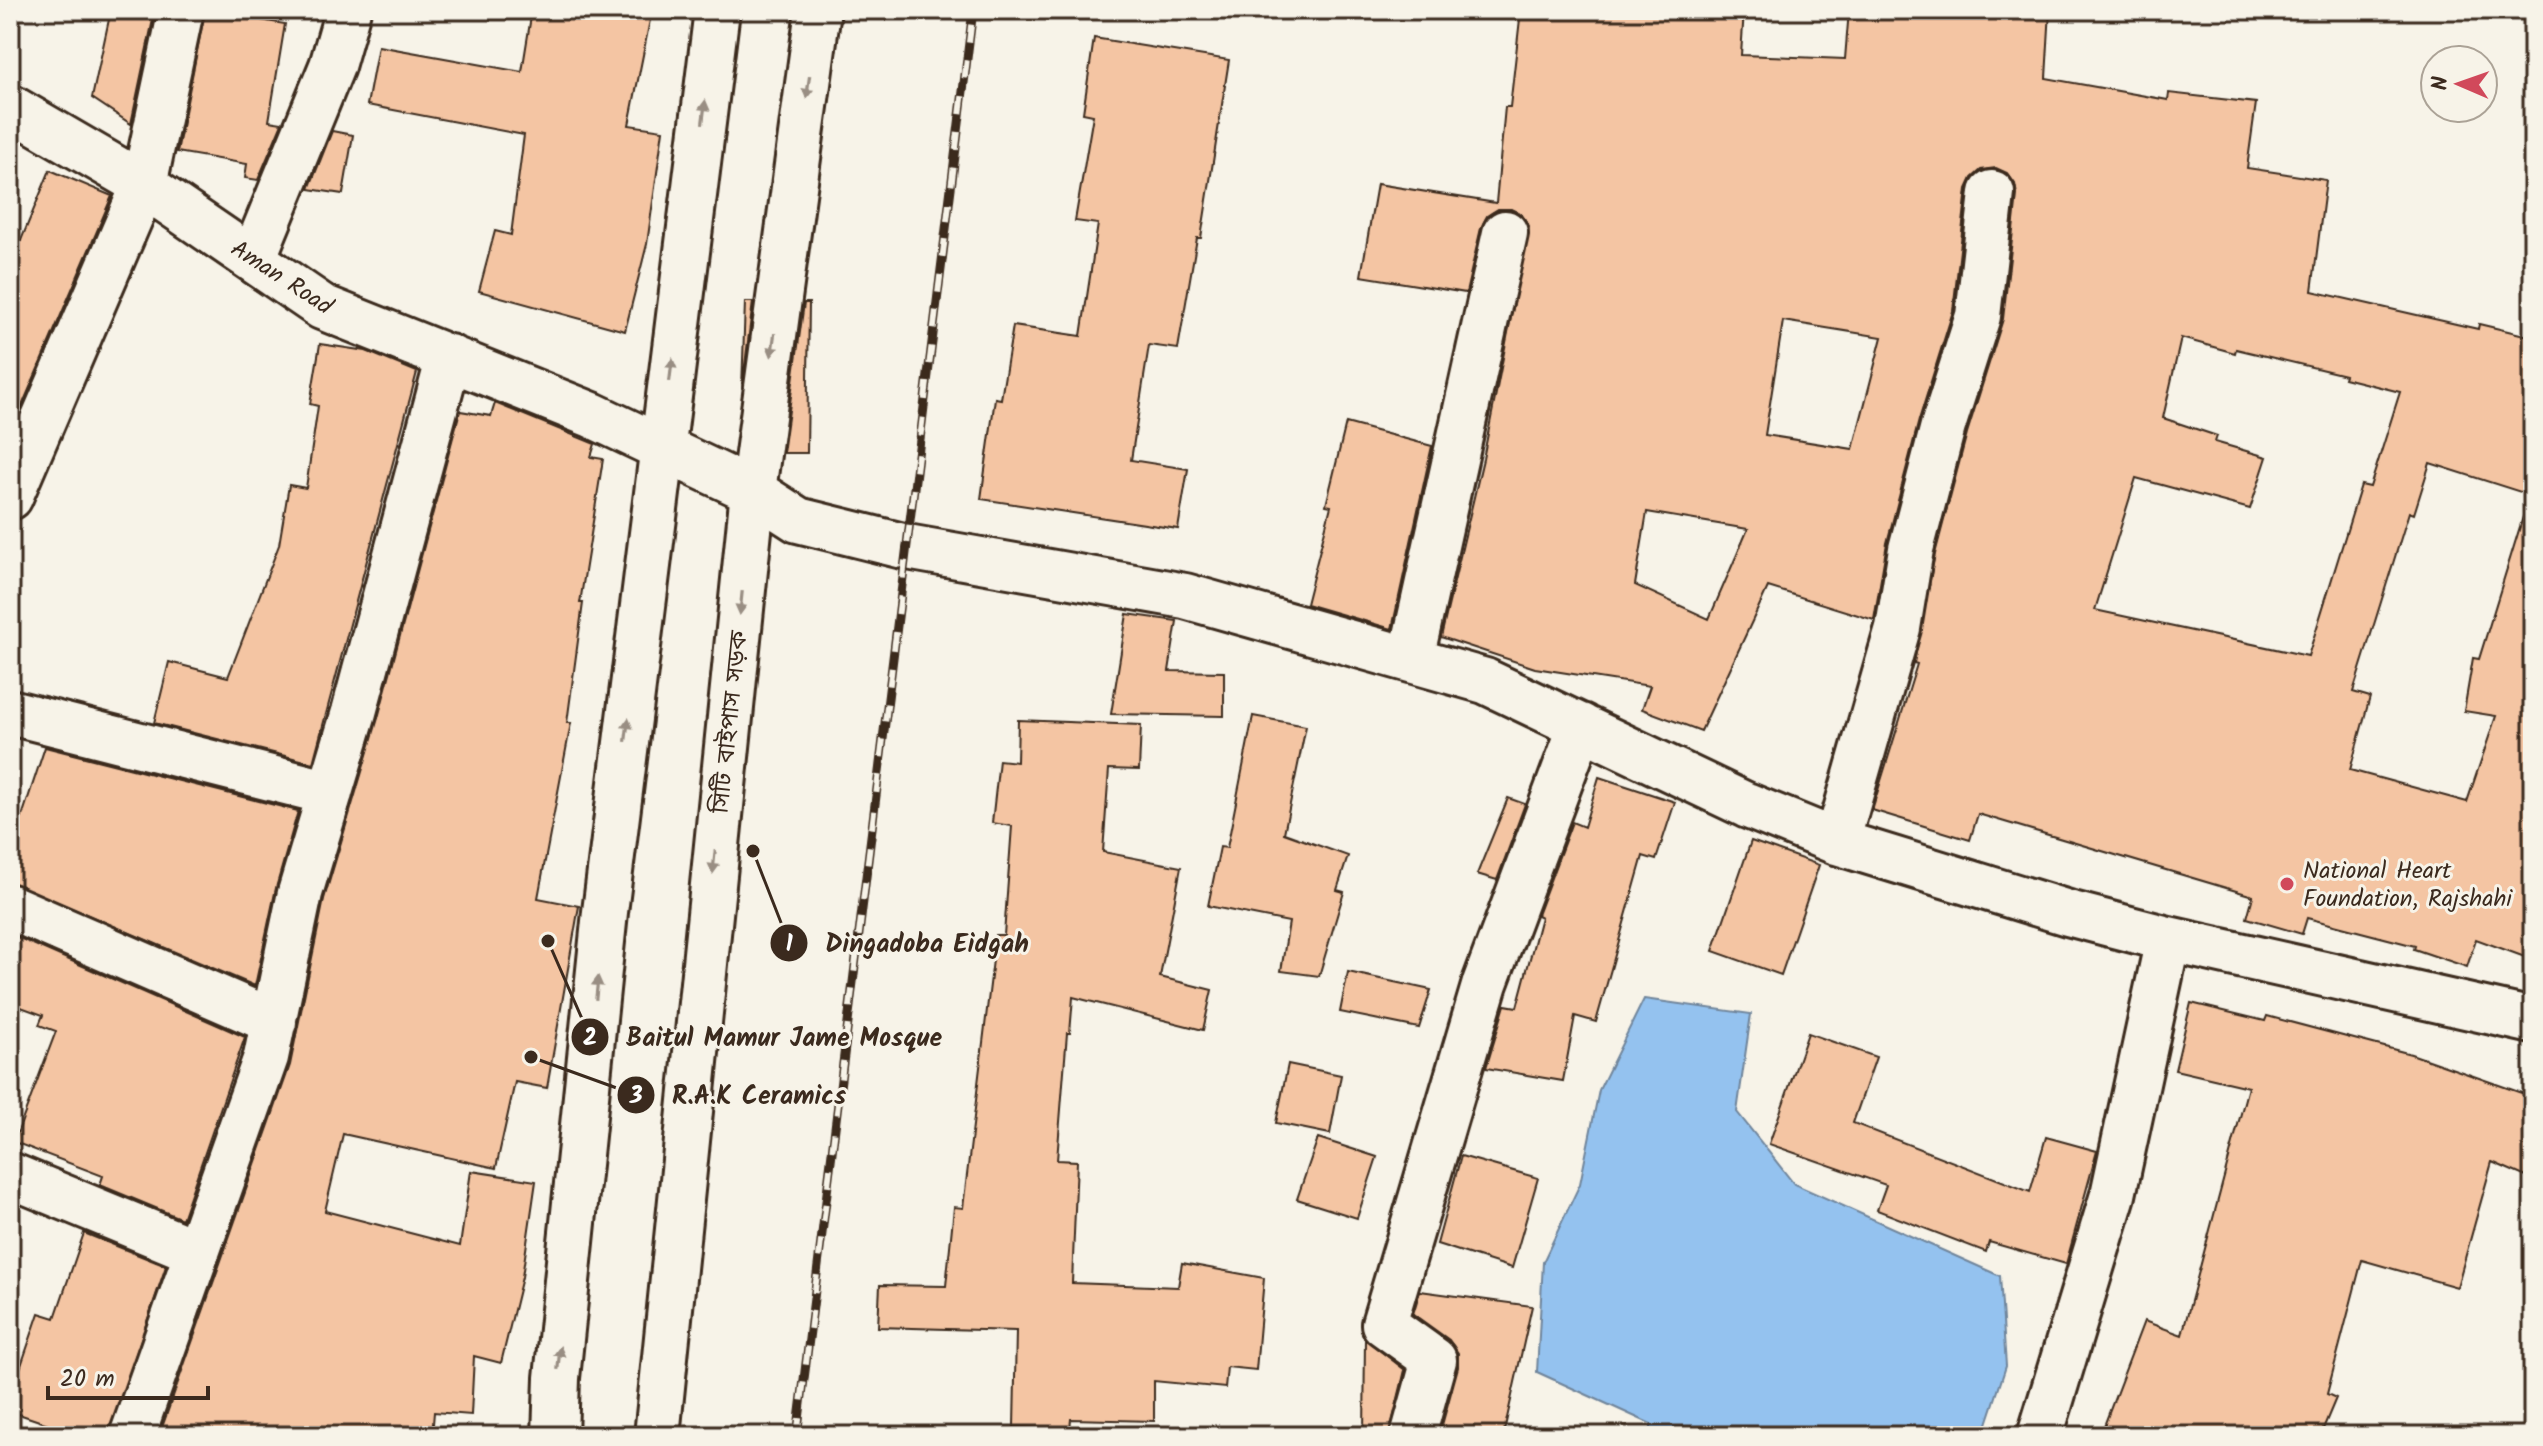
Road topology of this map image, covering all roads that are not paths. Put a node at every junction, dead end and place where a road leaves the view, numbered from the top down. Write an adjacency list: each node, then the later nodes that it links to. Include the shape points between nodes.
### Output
1 (181, 10): 6 (street)
2 (348, 10): 9 (street, via 332,66)
3 (717, 10): 11 (street, one-way to 3)
4 (818, 10): 12 (street, সিটি বাইপাস সড়ক, one-way to 12)
5 (10, 107): 6 (street, Aman Road)
6 (144, 185): 9 (street, Aman Road); 13 (street)
7 (1992, 193): 18 (street, via 1978,316 1943,426 1911,549 1898,628)
8 (1505, 233): 14 (street)
9 (253, 259): 10 (street, Aman Road, via 322,307)
10 (449, 357): 11 (street, Aman Road); 17 (street)
11 (661, 447): 12 (street, Aman Road); 26 (street, one-way to 11, via 605,912)
12 (753, 491): 14 (street, Aman Road, via 798,520 907,547 1185,596); 27 (street, সিটি বাইপাস সড়ক, one-way to 27)
13 (10, 497)
14 (1411, 659): 16 (street, Aman Road, via 1485,681)
15 (10, 712): 17 (street)
16 (1581, 726): 18 (street, Aman Road); 28 (street, via 1485,983 1384,1324 1434,1360)
17 (330, 793): 22 (street, via 300,893)
18 (1837, 842): 20 (street, Aman Road)
19 (10, 907): 22 (street)
20 (2168, 939): 21 (street, Aman Road); 29 (street, via 2113,1195)
21 (2533, 1021)
22 (274, 1022): 24 (street)
23 (11, 1179): 24 (street)
24 (197, 1252): 25 (street)
25 (132, 1436)
26 (555, 1436)
27 (657, 1436)
28 (1413, 1436)
29 (2040, 1436)

